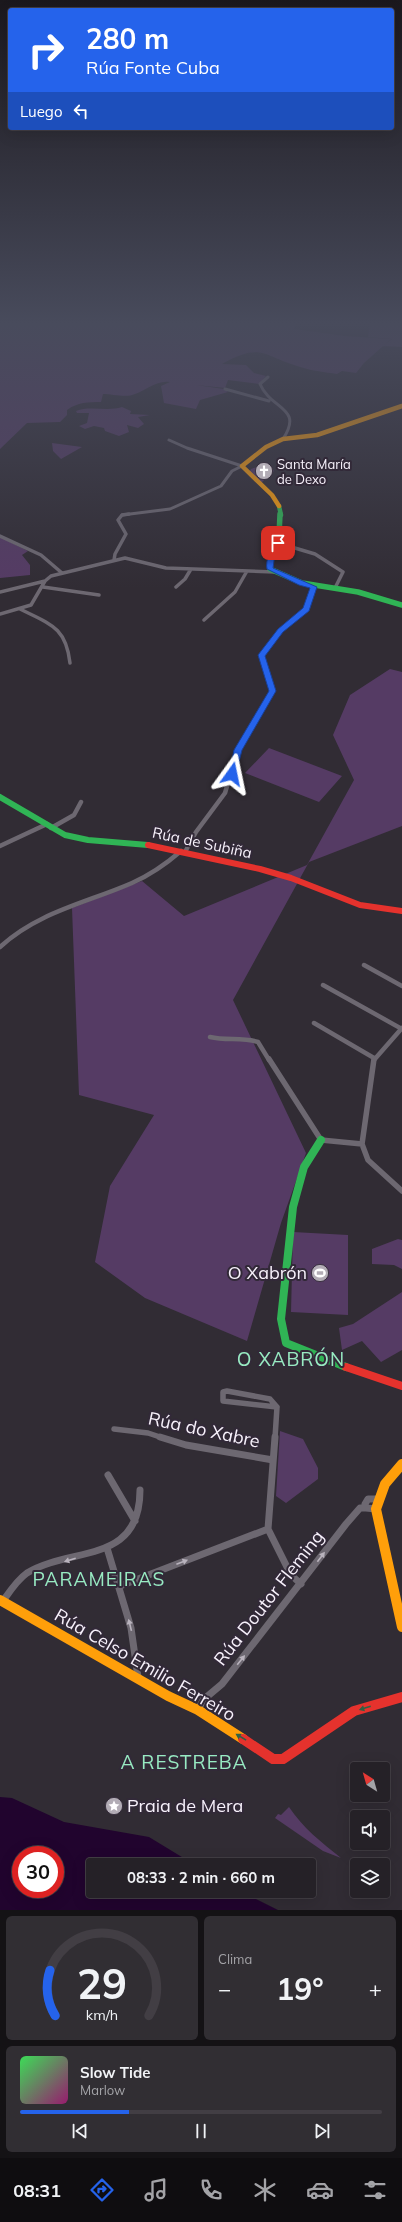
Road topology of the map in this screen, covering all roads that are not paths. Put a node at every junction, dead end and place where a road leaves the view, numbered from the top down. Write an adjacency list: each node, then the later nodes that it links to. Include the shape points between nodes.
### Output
1 (286, 410): 3 (street, via 292,417 292,423)
2 (389, 410): 3 (street, via 317,434)
3 (283, 439): 5 (street, via 266,447)
4 (168, 440): 5 (street, via 194,452 220,457)
5 (242, 466): 7 (street, via 248,476 275,497 281,513); 8 (street, via 232,471 221,486 170,509 122,515 118,520 126,534)
6 (0, 536): 12 (street, via 34,551 56,565)
7 (278, 543): 11 (street, via 269,565); 17 (street, via 315,554 343,572)
8 (114, 560): 9 (street, via 125,558 166,568); 12 (street)
9 (191, 569): 10 (street); 15 (street, via 186,579)
10 (247, 571): 11 (street); 25 (street, via 244,581)
11 (274, 572): 16 (street)
12 (62, 573): 13 (street)
13 (45, 581): 14 (street); 18 (street)
14 (43, 587): 19 (street); 21 (street, via 31,605)
15 (176, 587)
16 (314, 587): 17 (street); 31 (street, via 306,609 280,631 261,655 272,691 238,750 225,793)
17 (335, 588): 20 (street)
18 (0, 592)
19 (99, 595)
20 (402, 605)
21 (20, 609): 23 (street); 26 (street, via 52,626 63,636 67,642)
22 (0, 610): 23 (street)
23 (5, 612): 24 (street)
24 (0, 614)
25 (204, 620)
26 (70, 663)
27 (0, 797): 29 (street, Rúa de Subiña)
28 (81, 802): 29 (street, via 74,815)
29 (49, 826): 30 (street); 31 (street, Rúa de Subiña, via 65,835 88,840 154,845)
30 (0, 846)
31 (183, 852): 32 (street, Rúa de Subiña, via 291,878 316,890 360,905); 33 (street, via 139,879 20,929)
32 (402, 911)
33 (0, 947)
34 (364, 965): 36 (street)
35 (323, 985): 38 (street)
36 (402, 986)
37 (314, 1023): 40 (street)
38 (402, 1028): 40 (street)
39 (210, 1037): 41 (street, via 220,1041 250,1039 258,1042)
40 (374, 1058): 42 (street)
41 (321, 1140): 42 (street); 44 (street, via 304,1167 293,1207 280,1318 286,1343 355,1371)
42 (362, 1144): 43 (street, via 368,1160)
43 (402, 1191)
44 (402, 1386)
45 (277, 1407): 45 (street, via 270,1399 223,1392 223,1401); 47 (street)
46 (114, 1429): 47 (street, Rúa do Xabre, via 148,1433 186,1446)
47 (273, 1460): 55 (street, Rúa do Xabre)
48 (402, 1464): 51 (street, Rúa Doutor Fleming, via 384,1483)
49 (108, 1475): 54 (street)
50 (140, 1490): 54 (street)
51 (377, 1499): 52 (street, Rúa Doutor Fleming, via 368,1499); 53 (street, Rúa Doutor Fleming)
52 (366, 1508): 53 (street); 57 (street, Rúa Doutor Fleming, one-way to 52, via 360,1508)
53 (376, 1508): 60 (street, Rúa Doutor Fleming)
54 (135, 1521): 56 (street, via 129,1531)
55 (268, 1529): 57 (street, via 291,1575); 58 (street, one-way to 55)
56 (107, 1548): 58 (street); 59 (street, one-way to 59, via 30,1572 16,1582)
57 (301, 1584): 63 (street, Rúa Doutor Fleming, one-way to 57, via 203,1700 222,1684)
58 (120, 1586): 61 (street, one-way to 58, via 136,1653)
59 (1, 1602): 61 (street, Rúa Celso Emilio Ferreiro)
60 (402, 1627)
61 (138, 1677): 63 (street, Rúa Celso Emilio Ferreiro, via 168,1696)
62 (402, 1697): 63 (street, Rúa Celso Emilio Ferreiro, one-way to 63, via 354,1711 283,1759 273,1759)
63 (198, 1710)

